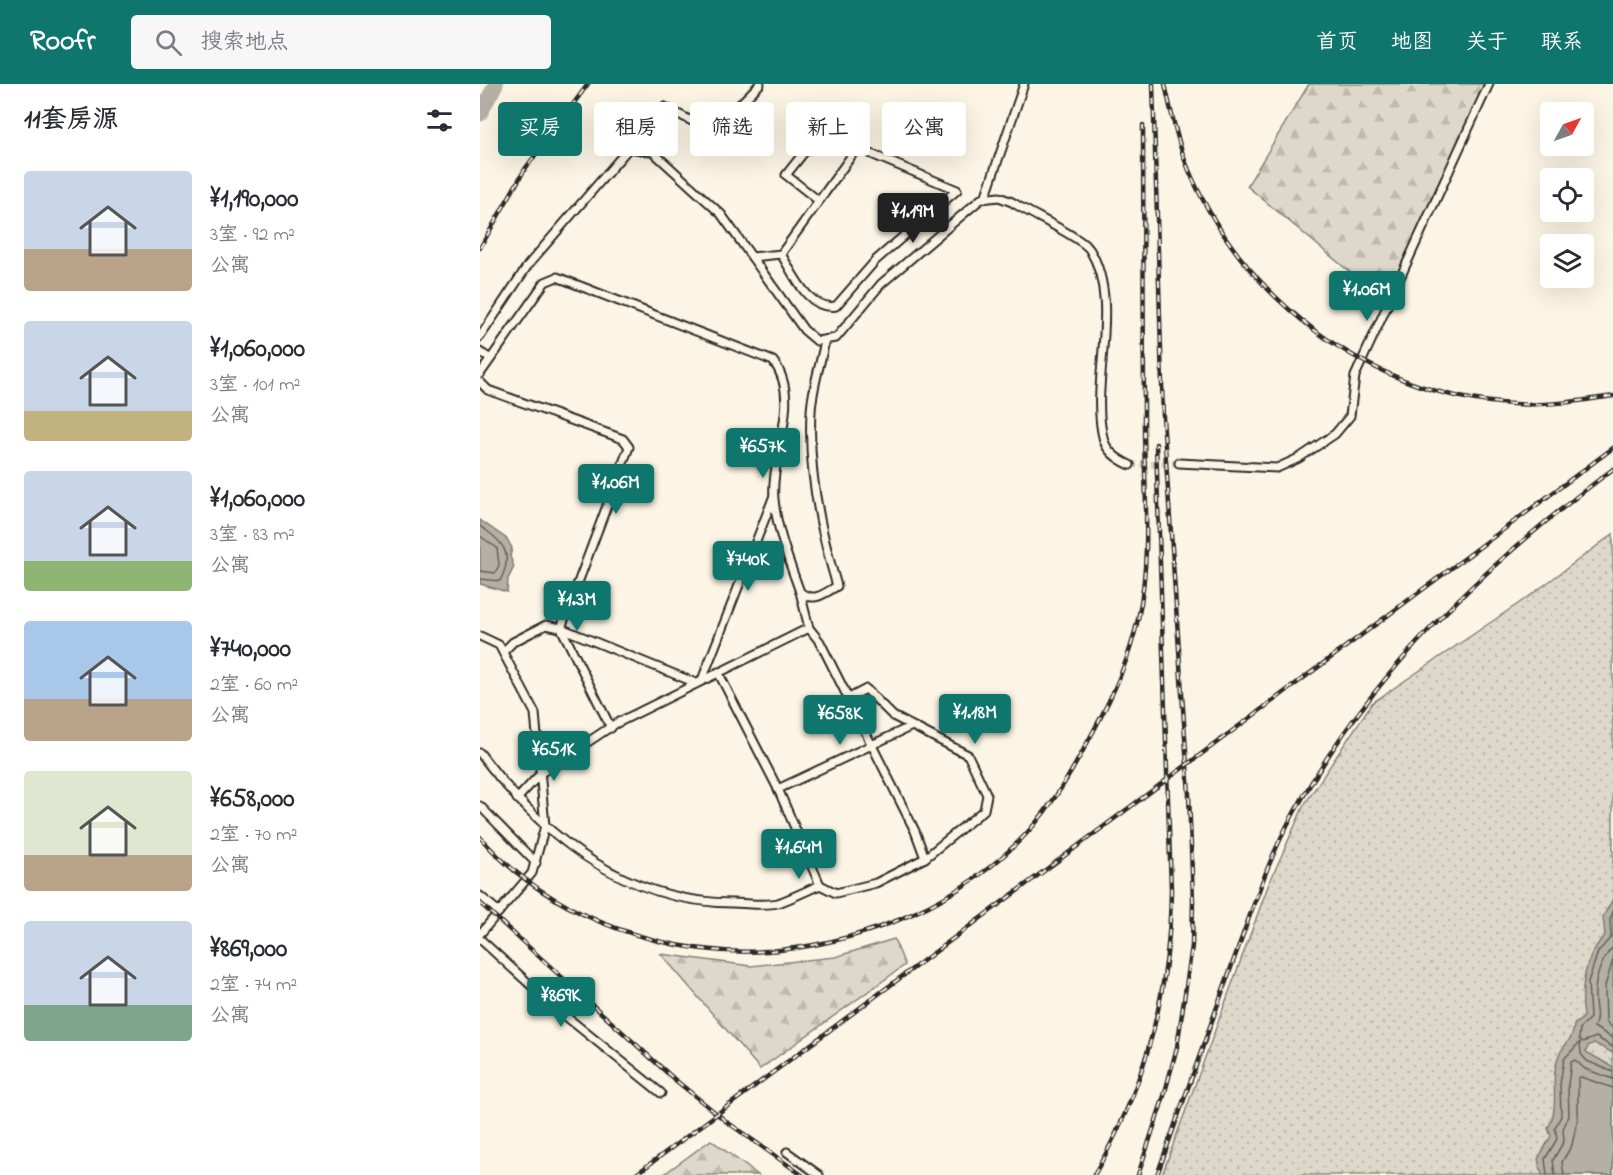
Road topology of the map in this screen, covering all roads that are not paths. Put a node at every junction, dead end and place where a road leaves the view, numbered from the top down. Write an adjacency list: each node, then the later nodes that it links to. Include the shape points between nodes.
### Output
1 (760, 84): 4 (street, via 716,128 703,127)
2 (1024, 84): 10 (street)
3 (1489, 84): 20 (street, via 1355,376 1350,416 1317,447 1277,468)
4 (678, 114)
5 (870, 154): 12 (street, via 957,190 876,260 836,306 818,304 807,294)
6 (622, 156): 14 (street, via 528,265)
7 (657, 156): 13 (street, via 721,214)
8 (801, 156): 11 (street, via 786,175)
9 (850, 156): 11 (street)
10 (985, 198): 15 (street, via 881,284 836,338); 21 (street, via 999,197 1012,202 1089,248 1102,278 1104,441 1112,454)
11 (819, 201): 12 (street)
12 (781, 254): 13 (street)
13 (752, 257): 15 (street, via 804,330 817,341)
14 (480, 337)
15 (825, 340): 23 (street, via 811,412 814,478 837,586 815,598)
16 (480, 352): 17 (street)
17 (489, 358): 18 (street); 22 (street, via 545,282 557,277 773,361 782,372 787,389)
18 (480, 374)
19 (480, 382): 24 (street, via 488,390 623,439 629,447)
20 (1179, 463)
21 (1130, 465)
22 (774, 496): 23 (street, via 779,529); 29 (street)
23 (800, 592): 25 (street)
24 (561, 628): 27 (street, via 546,626 513,642); 29 (street); 32 (street)
25 (809, 628): 28 (street); 30 (street, via 820,642)
26 (480, 636): 27 (street, via 499,645)
27 (503, 652): 35 (street, via 535,713)
28 (718, 672): 29 (street); 36 (street)
29 (699, 682): 32 (street)
30 (847, 699): 31 (street, via 866,689 893,716); 33 (street)
31 (912, 726): 33 (street); 40 (street, via 968,755 987,795 984,810)
32 (611, 728): 35 (street)
33 (871, 745): 36 (street); 40 (street)
34 (480, 753): 37 (street)
35 (541, 773): 37 (street); 39 (street)
36 (778, 789): 42 (street)
37 (517, 799): 39 (street)
38 (480, 806): 41 (street)
39 (545, 826): 41 (street); 42 (street, via 601,866 647,890 711,903 776,903)
40 (925, 858): 42 (street, via 876,883 836,893)
41 (536, 863): 44 (street)
42 (820, 885)
43 (480, 896): 44 (street)
44 (499, 912): 45 (street)
45 (480, 934)
46 (480, 939): 47 (street, via 558,1010)
47 (661, 1093)
48 (787, 1152): 49 (street)
49 (819, 1175)

